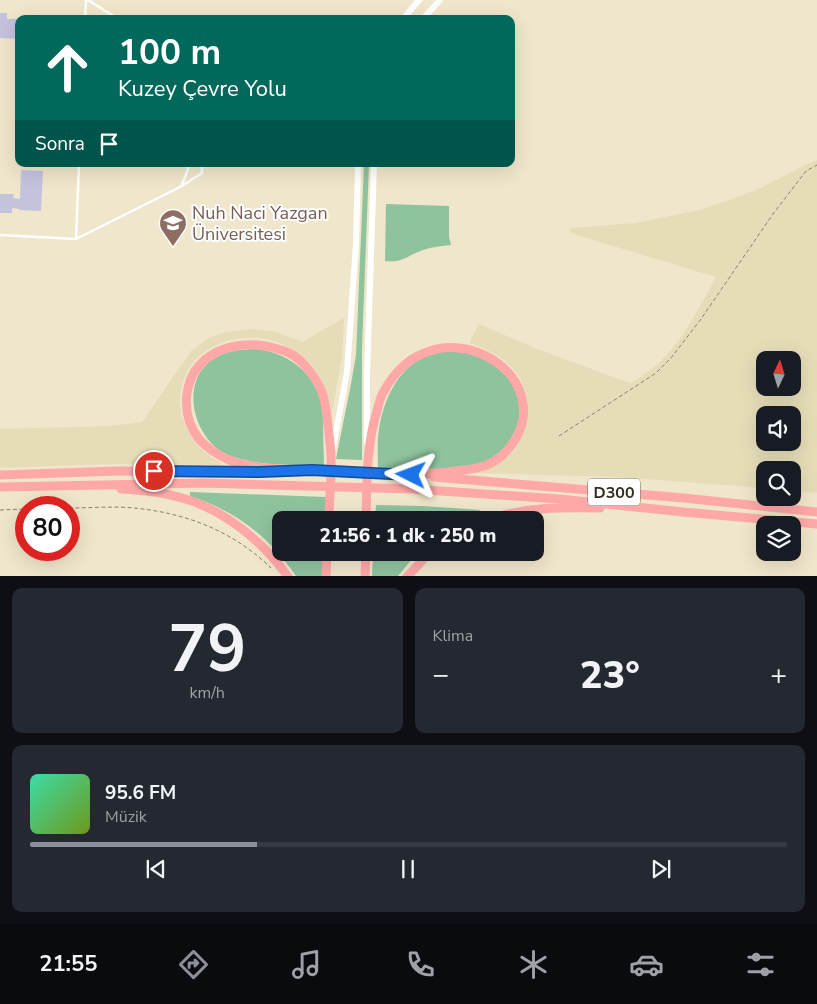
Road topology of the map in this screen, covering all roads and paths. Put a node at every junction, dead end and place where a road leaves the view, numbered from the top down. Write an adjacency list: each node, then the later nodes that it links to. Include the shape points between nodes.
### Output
1 (87, 0): 4 (lane); 5 (lane)
2 (419, 0): 6 (street)
3 (440, 0): 7 (street)
4 (85, 15)
5 (111, 15)
6 (406, 15)
7 (426, 15)
8 (817, 165): 17 (path, via 806,171 772,214 672,358 656,373)
9 (79, 167): 16 (lane)
10 (188, 167): 14 (lane)
11 (202, 167): 14 (lane, via 202,173)
12 (358, 167): 19 (street, via 356,244 346,372)
13 (374, 167): 18 (street, via 367,375)
14 (182, 186): 16 (lane)
15 (0, 235): 16 (lane)
16 (76, 239)
17 (559, 436)
18 (368, 455): 22 (highway, via 382,394 395,373 411,360 430,351 458,348 472,350 496,362 514,380 524,404 520,431 512,444 490,464 476,469); 28 (highway)
19 (331, 458): 20 (highway, via 323,393 314,377 291,354 260,345 243,345 212,354 199,365 190,378 187,409 199,439 232,461 252,466); 27 (highway)
20 (312, 470): 21 (highway, D300); 22 (highway, D300)
21 (0, 475)
22 (411, 475): 31 (highway, D300)
23 (3, 487): 30 (highway, D300, via 204,482 412,489 560,499); 37 (highway, via 126,490 183,498 206,507 243,529 270,553)
24 (80, 508): 36 (path, via 132,508 191,519 233,539)
25 (15, 509): 26 (path)
26 (0, 510)
27 (328, 511)
28 (366, 511)
29 (517, 511): 30 (highway, via 566,507)
30 (683, 512): 32 (highway, D300)
31 (817, 512)
32 (817, 524)
33 (327, 561): 38 (highway)
34 (365, 561): 39 (highway)
35 (421, 561): 40 (highway)
36 (272, 570)
37 (288, 576)
38 (326, 576)
39 (364, 576)
40 (407, 576)

